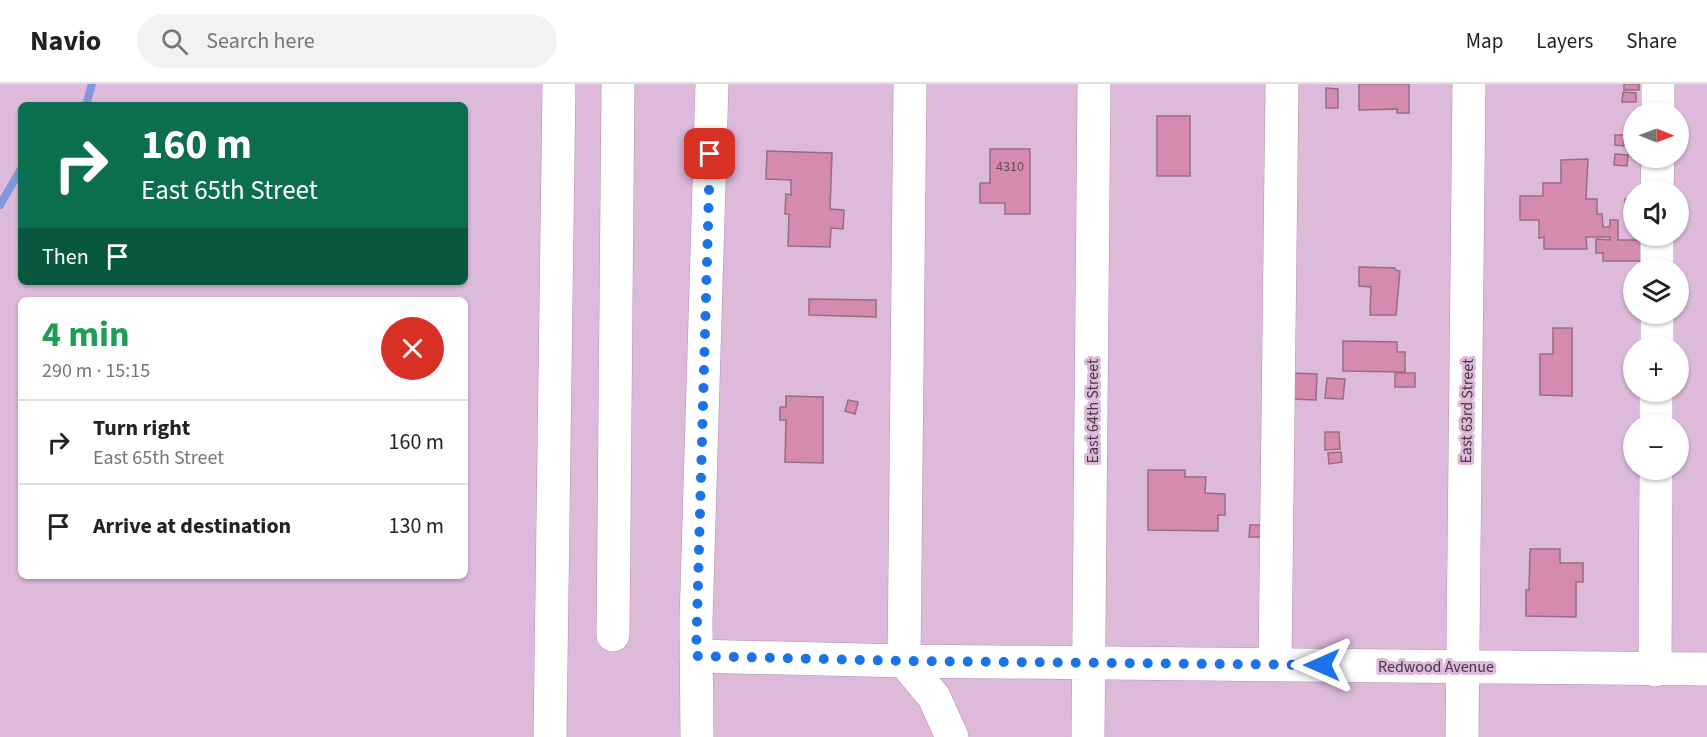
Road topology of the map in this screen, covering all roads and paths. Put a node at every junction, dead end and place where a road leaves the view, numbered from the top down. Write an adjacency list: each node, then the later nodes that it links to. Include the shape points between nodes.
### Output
1 (559, 84): 19 (street)
2 (618, 84): 11 (street)
3 (712, 84): 12 (street)
4 (910, 84): 13 (street)
5 (1094, 84): 14 (street, East 64th Street)
6 (1282, 84): 15 (street)
7 (1469, 84): 16 (street, East 63rd Street)
8 (1658, 84): 9 (street)
9 (1658, 102)
10 (1656, 480): 18 (street)
11 (613, 635)
12 (696, 656): 13 (street, Redwood Avenue); 20 (street)
13 (904, 661): 14 (street, Redwood Avenue); 21 (street, via 934,697)
14 (1090, 662): 15 (street, Redwood Avenue); 22 (street, East 64th Street)
15 (1275, 665): 16 (street, Redwood Avenue)
16 (1463, 666): 18 (street, Redwood Avenue); 23 (street, East 63rd Street)
17 (1707, 669): 18 (street, Redwood Avenue)
18 (1655, 670)
19 (550, 737)
20 (697, 737)
21 (952, 737)
22 (1088, 737)
23 (1462, 737)

